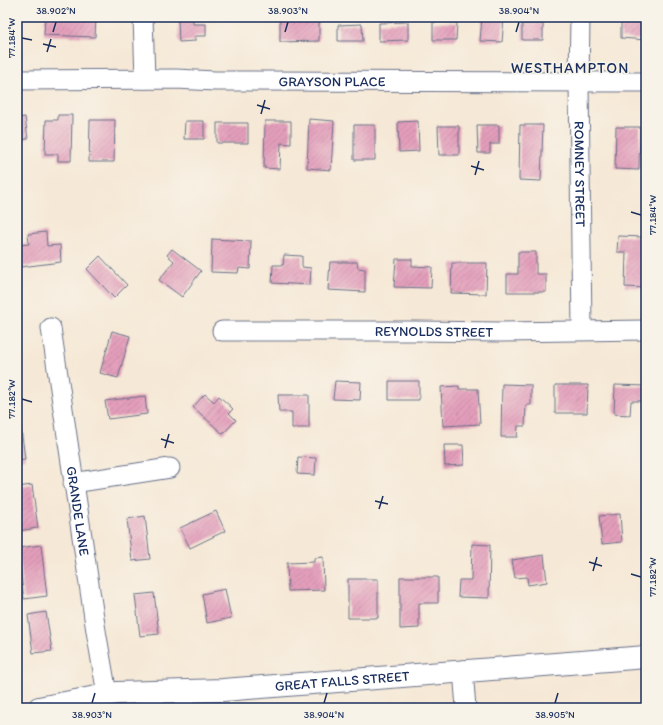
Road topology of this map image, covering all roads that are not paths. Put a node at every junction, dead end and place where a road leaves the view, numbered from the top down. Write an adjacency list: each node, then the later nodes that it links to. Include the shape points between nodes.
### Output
1 (143, 17): 3 (street)
2 (580, 17): 6 (street, ROMNEY STREET)
3 (145, 79): 4 (street, GRAYSON PLACE); 6 (street, GRAYSON PLACE)
4 (17, 80)
5 (646, 82): 6 (street, GRAYSON PLACE)
6 (579, 83): 8 (street, ROMNEY STREET)
7 (51, 328): 12 (street, GRANDE LANE)
8 (582, 330): 9 (street, REYNOLDS STREET); 10 (street, REYNOLDS STREET)
9 (646, 330)
10 (222, 331)
11 (170, 468): 12 (street)
12 (73, 483): 15 (street, GRANDE LANE)
13 (646, 657): 14 (main road, GREAT FALLS STREET)
14 (463, 670): 16 (main road, GREAT FALLS STREET, via 223,690); 18 (street)
15 (107, 694): 16 (main road, GREAT FALLS STREET, via 157,691); 17 (main road, GREAT FALLS STREET)
16 (185, 699)
17 (39, 708)
18 (466, 708)

